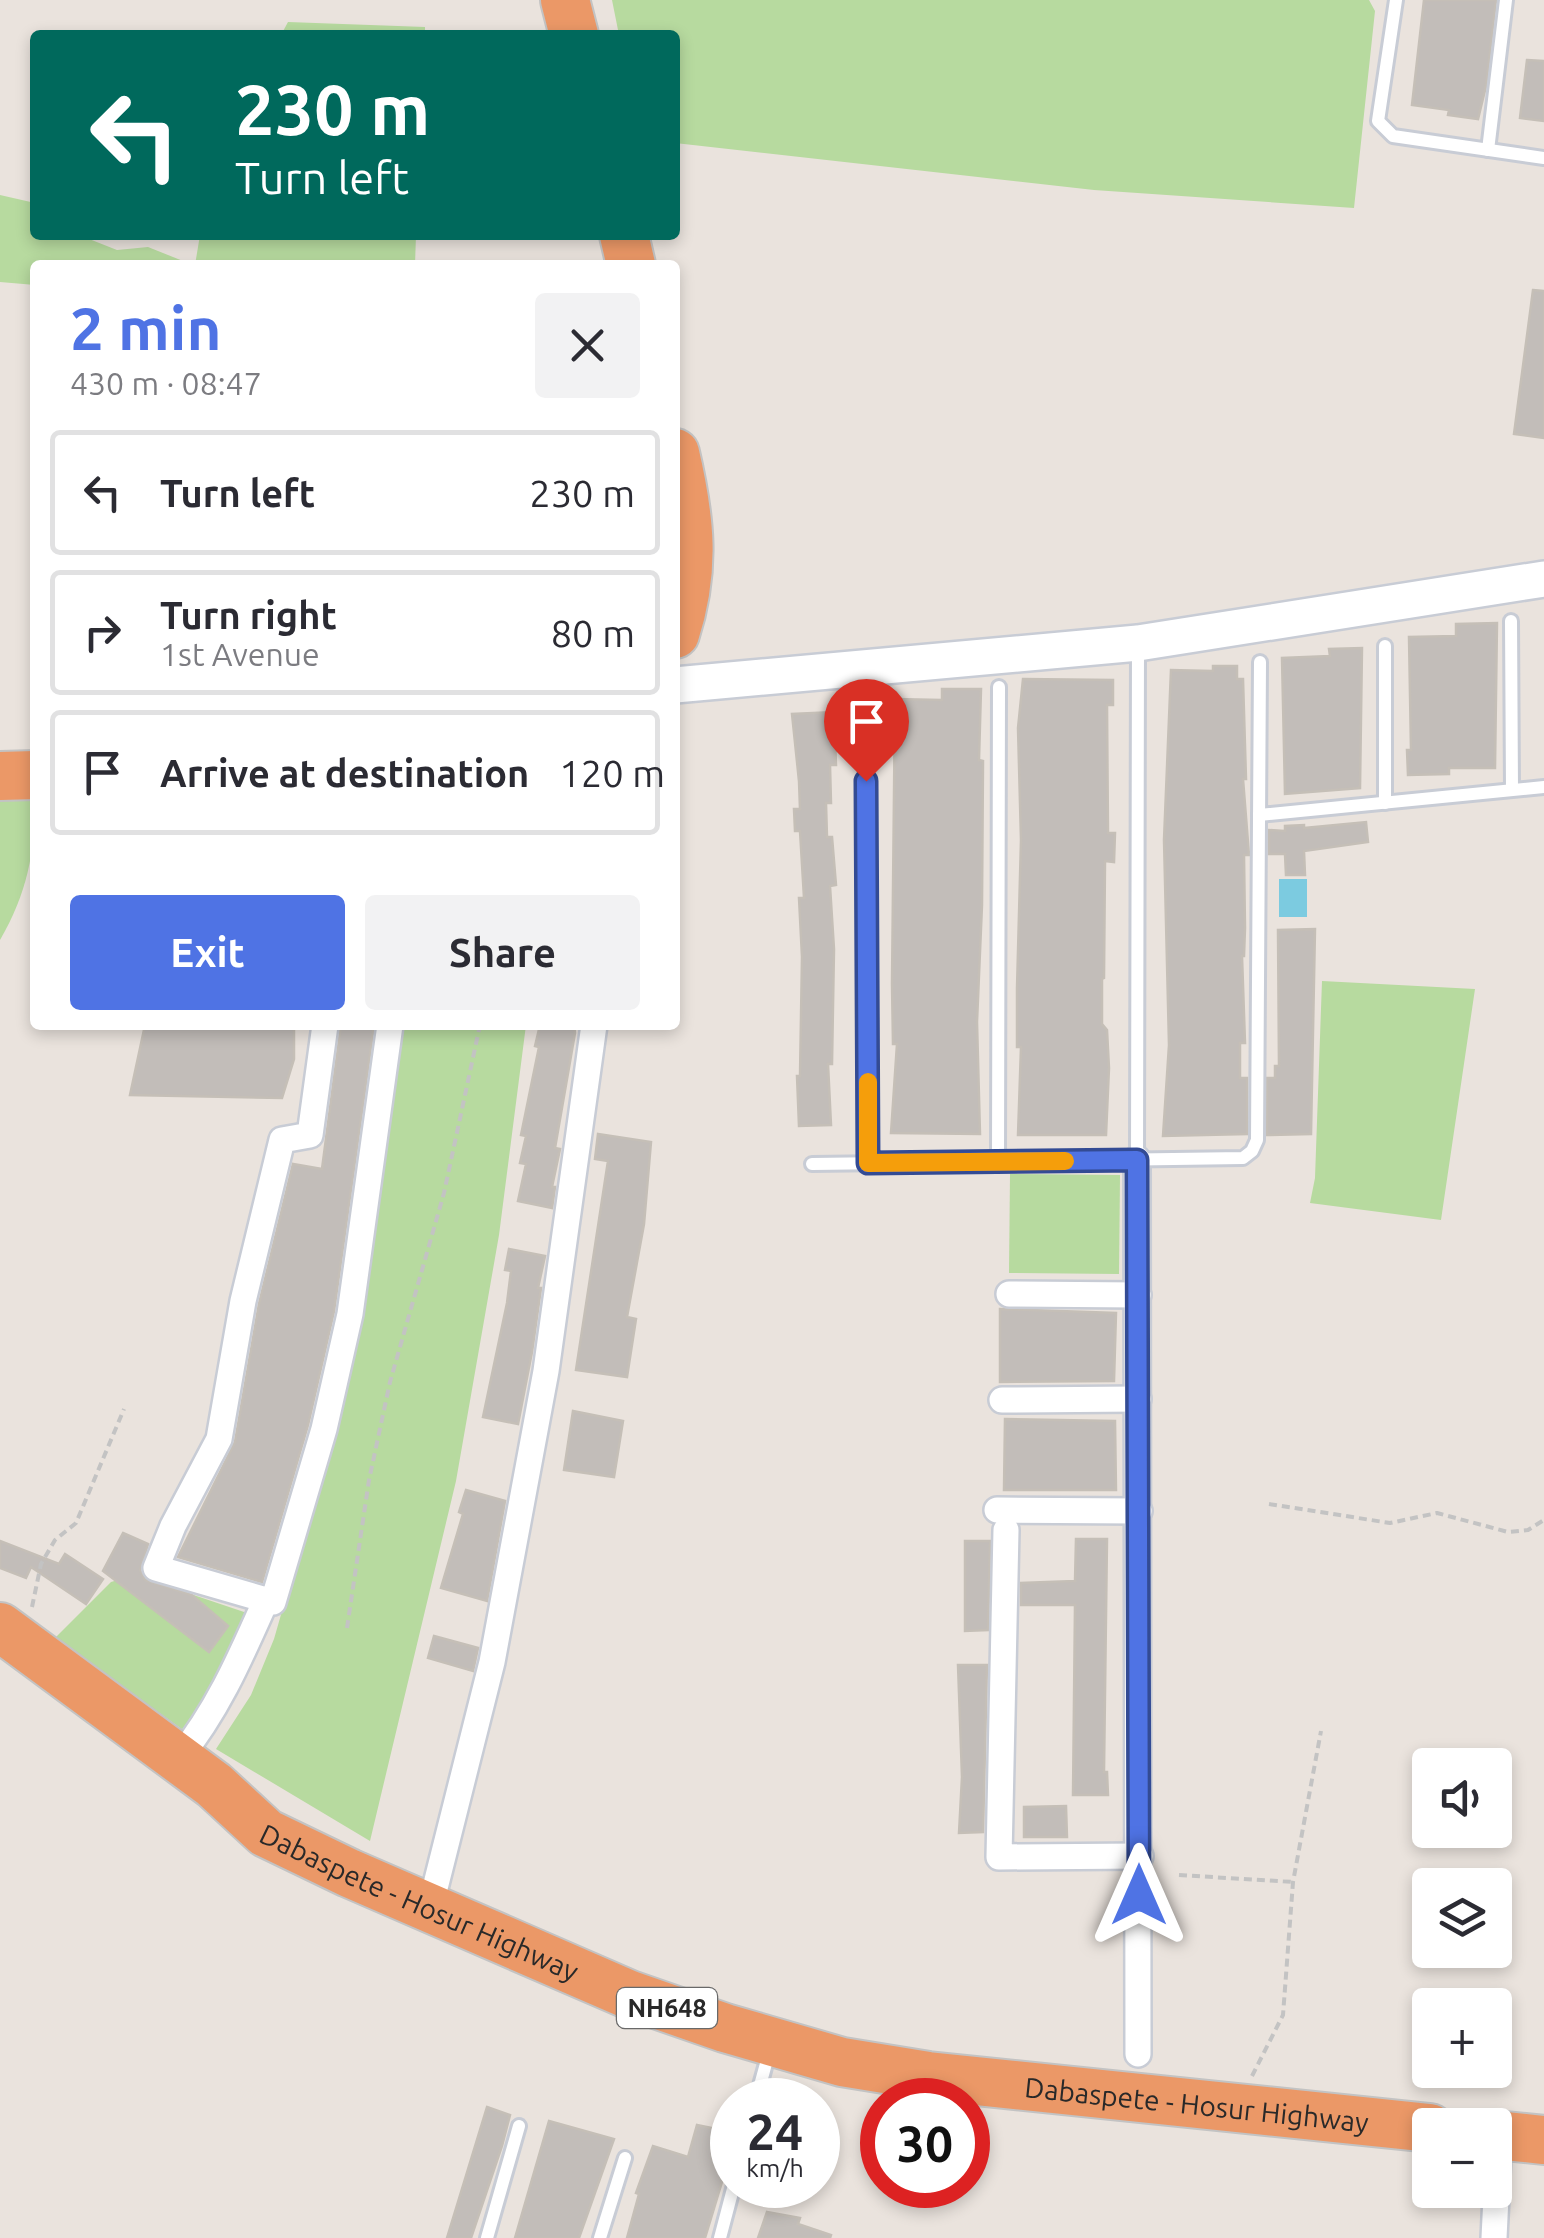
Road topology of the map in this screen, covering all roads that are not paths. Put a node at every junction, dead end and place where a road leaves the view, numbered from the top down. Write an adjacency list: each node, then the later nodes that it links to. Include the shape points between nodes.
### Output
1 (566, 0): 4 (highway)
2 (1396, 0): 5 (lane, via 1378,121 1393,136)
3 (1506, 0): 5 (lane)
4 (573, 30)
5 (1488, 150): 6 (lane)
6 (1544, 158)
7 (680, 475): 9 (highway, via 691,548)
8 (1544, 579): 11 (street)
9 (680, 619)
10 (1511, 622): 20 (lane)
11 (1138, 643): 14 (street); 26 (lane)
12 (1385, 646): 21 (lane)
13 (1260, 662): 22 (lane)
14 (680, 685)
15 (999, 687): 27 (lane)
16 (865, 705): 28 (lane)
17 (30, 775): 18 (highway)
18 (0, 776)
19 (1544, 786): 20 (lane)
20 (1512, 790): 21 (lane)
21 (1386, 802): 22 (lane)
22 (1259, 815): 26 (lane, via 1257,1140 1243,1158)
23 (324, 1030): 35 (street, via 310,1136 282,1140 242,1301 219,1439 156,1568)
24 (389, 1030): 35 (street, via 350,1314 292,1543 272,1602)
25 (593, 1030): 39 (street, via 546,1371 503,1604)
26 (1137, 1160): 27 (lane); 31 (street)
27 (998, 1161): 28 (lane)
28 (868, 1163): 29 (lane)
29 (812, 1164)
30 (1009, 1294): 31 (street)
31 (1138, 1295): 32 (street)
32 (1138, 1399): 33 (street); 34 (street)
33 (1002, 1400)
34 (1139, 1511): 38 (street); 38 (street, via 1002,1520 999,1857)
35 (266, 1600): 37 (street, via 231,1678)
36 (8, 1637): 37 (highway, Dabaspete - Hosur Highway / NH648)
37 (179, 1758): 39 (highway, Dabaspete - Hosur Highway / NH648, via 266,1833)
38 (1140, 1856): 41 (street)
39 (430, 1908): 40 (highway, Dabaspete - Hosur Highway / NH648, via 630,1995)
40 (772, 2042): 42 (lane); 44 (highway, Dabaspete - Hosur Highway / NH648, via 928,2076)
41 (1138, 2054)
42 (762, 2078)
43 (520, 2126): 48 (lane)
44 (1412, 2126)
45 (1513, 2136): 51 (street)
46 (624, 2158): 49 (lane)
47 (728, 2208): 50 (lane)
48 (487, 2238)
49 (600, 2238)
50 (720, 2238)
51 (1494, 2238)

